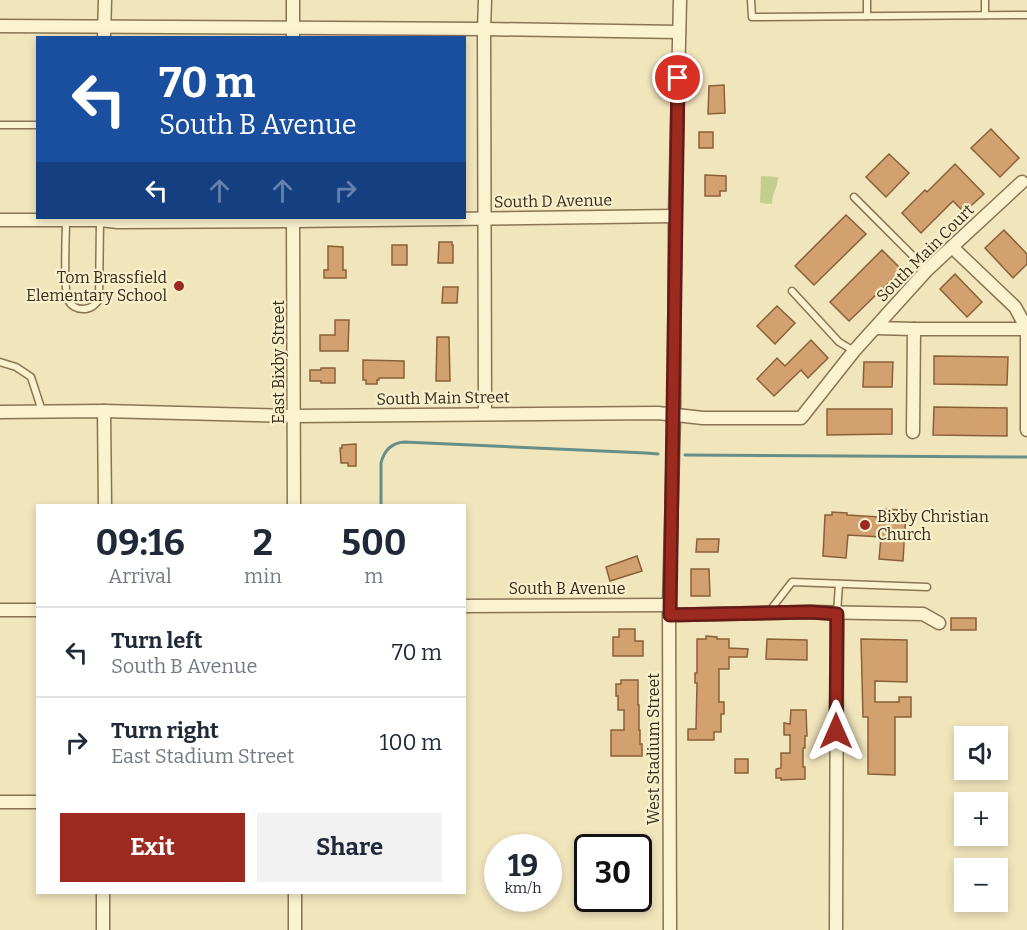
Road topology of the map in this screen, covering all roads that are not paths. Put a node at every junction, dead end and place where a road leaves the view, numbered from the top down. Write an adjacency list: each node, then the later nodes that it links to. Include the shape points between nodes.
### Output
1 (105, 0): 13 (street)
2 (293, 0): 15 (street)
3 (485, 0): 12 (street)
4 (680, 0): 14 (street, West Stadium Street)
5 (751, 0): 10 (lane, via 752,17)
6 (867, 0): 10 (lane)
7 (985, 0): 8 (lane)
8 (985, 15): 9 (lane); 10 (lane)
9 (1027, 15)
10 (867, 16)
11 (0, 26): 13 (street)
12 (484, 29): 14 (street); 15 (street); 23 (street)
13 (104, 32): 15 (street)
14 (679, 32): 20 (street, West Stadium Street)
15 (293, 33)
16 (0, 125): 17 (lane)
17 (36, 125)
18 (1022, 182): 26 (street, South Main Court)
19 (854, 197): 27 (lane)
20 (675, 216): 23 (street, South D Avenue); 38 (street, West Stadium Street)
21 (100, 219): 22 (street, South D Avenue); 25 (street, South D Avenue); 25 (lane, via 99,300 82,309 71,305 66,294)
22 (293, 219): 23 (street, South D Avenue); 39 (street, East Bixby Street)
23 (484, 219): 37 (street)
24 (0, 220): 25 (street, South D Avenue)
25 (66, 220)
26 (952, 247): 27 (street, South Main Court); 31 (street, via 1015,307)
27 (927, 270): 29 (street, South Main Court)
28 (792, 291): 32 (lane, via 839,342)
29 (874, 327): 30 (street); 32 (street, South Main Court)
30 (914, 329): 31 (street); 41 (street)
31 (1027, 329): 40 (street)
32 (854, 351): 38 (street, South Main Street, via 801,418)
33 (0, 362): 36 (lane, via 31,377)
34 (104, 411): 36 (street, South Main Street); 39 (street, South Main Street); 42 (street)
35 (0, 412): 36 (street, South Main Street)
36 (42, 412)
37 (485, 413): 38 (street, South Main Street); 39 (street, South Main Street)
38 (674, 415): 49 (street, West Stadium Street)
39 (295, 416): 43 (street, East Bixby Street)
40 (1027, 430)
41 (913, 432)
42 (105, 504)
43 (294, 504)
44 (839, 584): 45 (lane); 50 (lane, via 792,582); 51 (lane)
45 (927, 587)
46 (466, 606): 49 (street, South B Avenue)
47 (0, 610): 48 (street)
48 (36, 610)
49 (670, 610): 50 (street, South B Avenue); 59 (street, West Stadium Street)
50 (768, 613): 51 (street, South B Avenue)
51 (837, 614): 52 (street, South B Avenue, via 923,614); 60 (street)
52 (939, 623)
53 (0, 802): 54 (street)
54 (36, 802)
55 (104, 894): 57 (street)
56 (295, 894): 58 (street)
57 (103, 930)
58 (295, 930)
59 (670, 930)
60 (836, 930)

